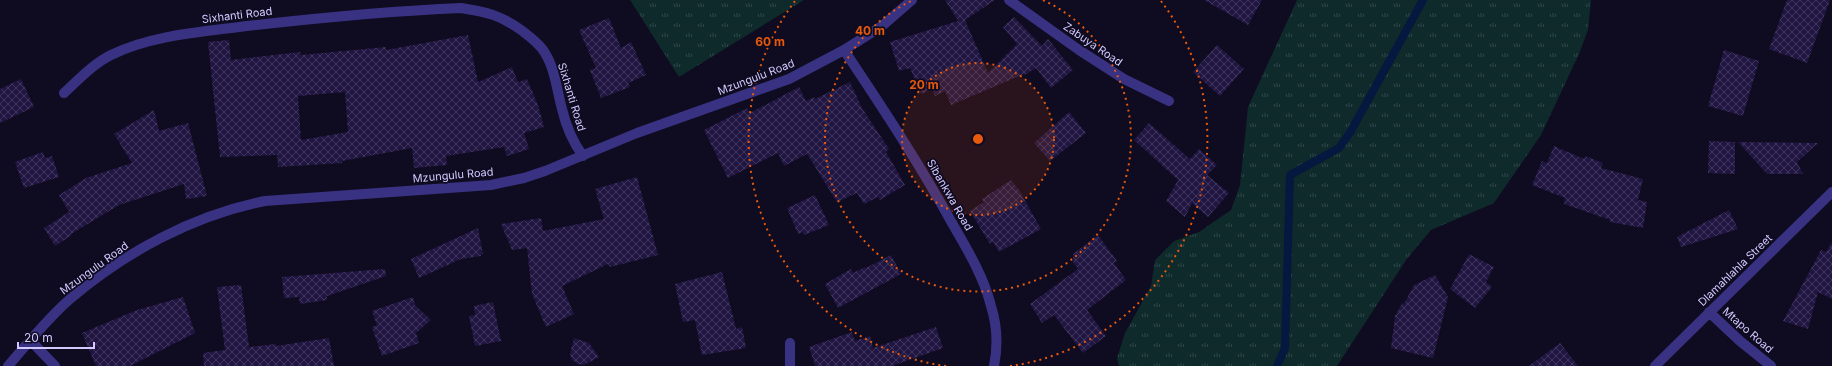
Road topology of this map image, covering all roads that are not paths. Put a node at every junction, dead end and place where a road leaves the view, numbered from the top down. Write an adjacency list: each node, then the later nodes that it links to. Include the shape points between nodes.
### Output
1 (912, 0): 3 (street, Mzungulu Road, via 882,26)
2 (1009, 0): 5 (street, Zabuya Road, via 1124,79)
3 (844, 50): 6 (street, Mzungulu Road, via 789,79 637,133); 14 (street, Sibankwa Road, via 925,174 981,279 996,327)
4 (64, 93): 6 (street, Sixhanti Road, via 110,55 133,46 177,35 284,22 462,8 488,12 509,21 545,52 567,128)
5 (1169, 102)
6 (583, 156): 9 (street, Mzungulu Road, via 524,178 491,184 281,199 241,206 165,236 111,268 69,300)
7 (1832, 192): 8 (street, Dlamahlahla Street)
8 (1709, 312): 15 (street, Dlamahlahla Street); 16 (street, Mtapo Road)
9 (30, 340): 11 (street, Mzungulu Road); 12 (street)
10 (790, 343): 13 (street)
11 (8, 366)
12 (55, 366)
13 (790, 366)
14 (994, 366)
15 (1655, 366)
16 (1771, 366)

